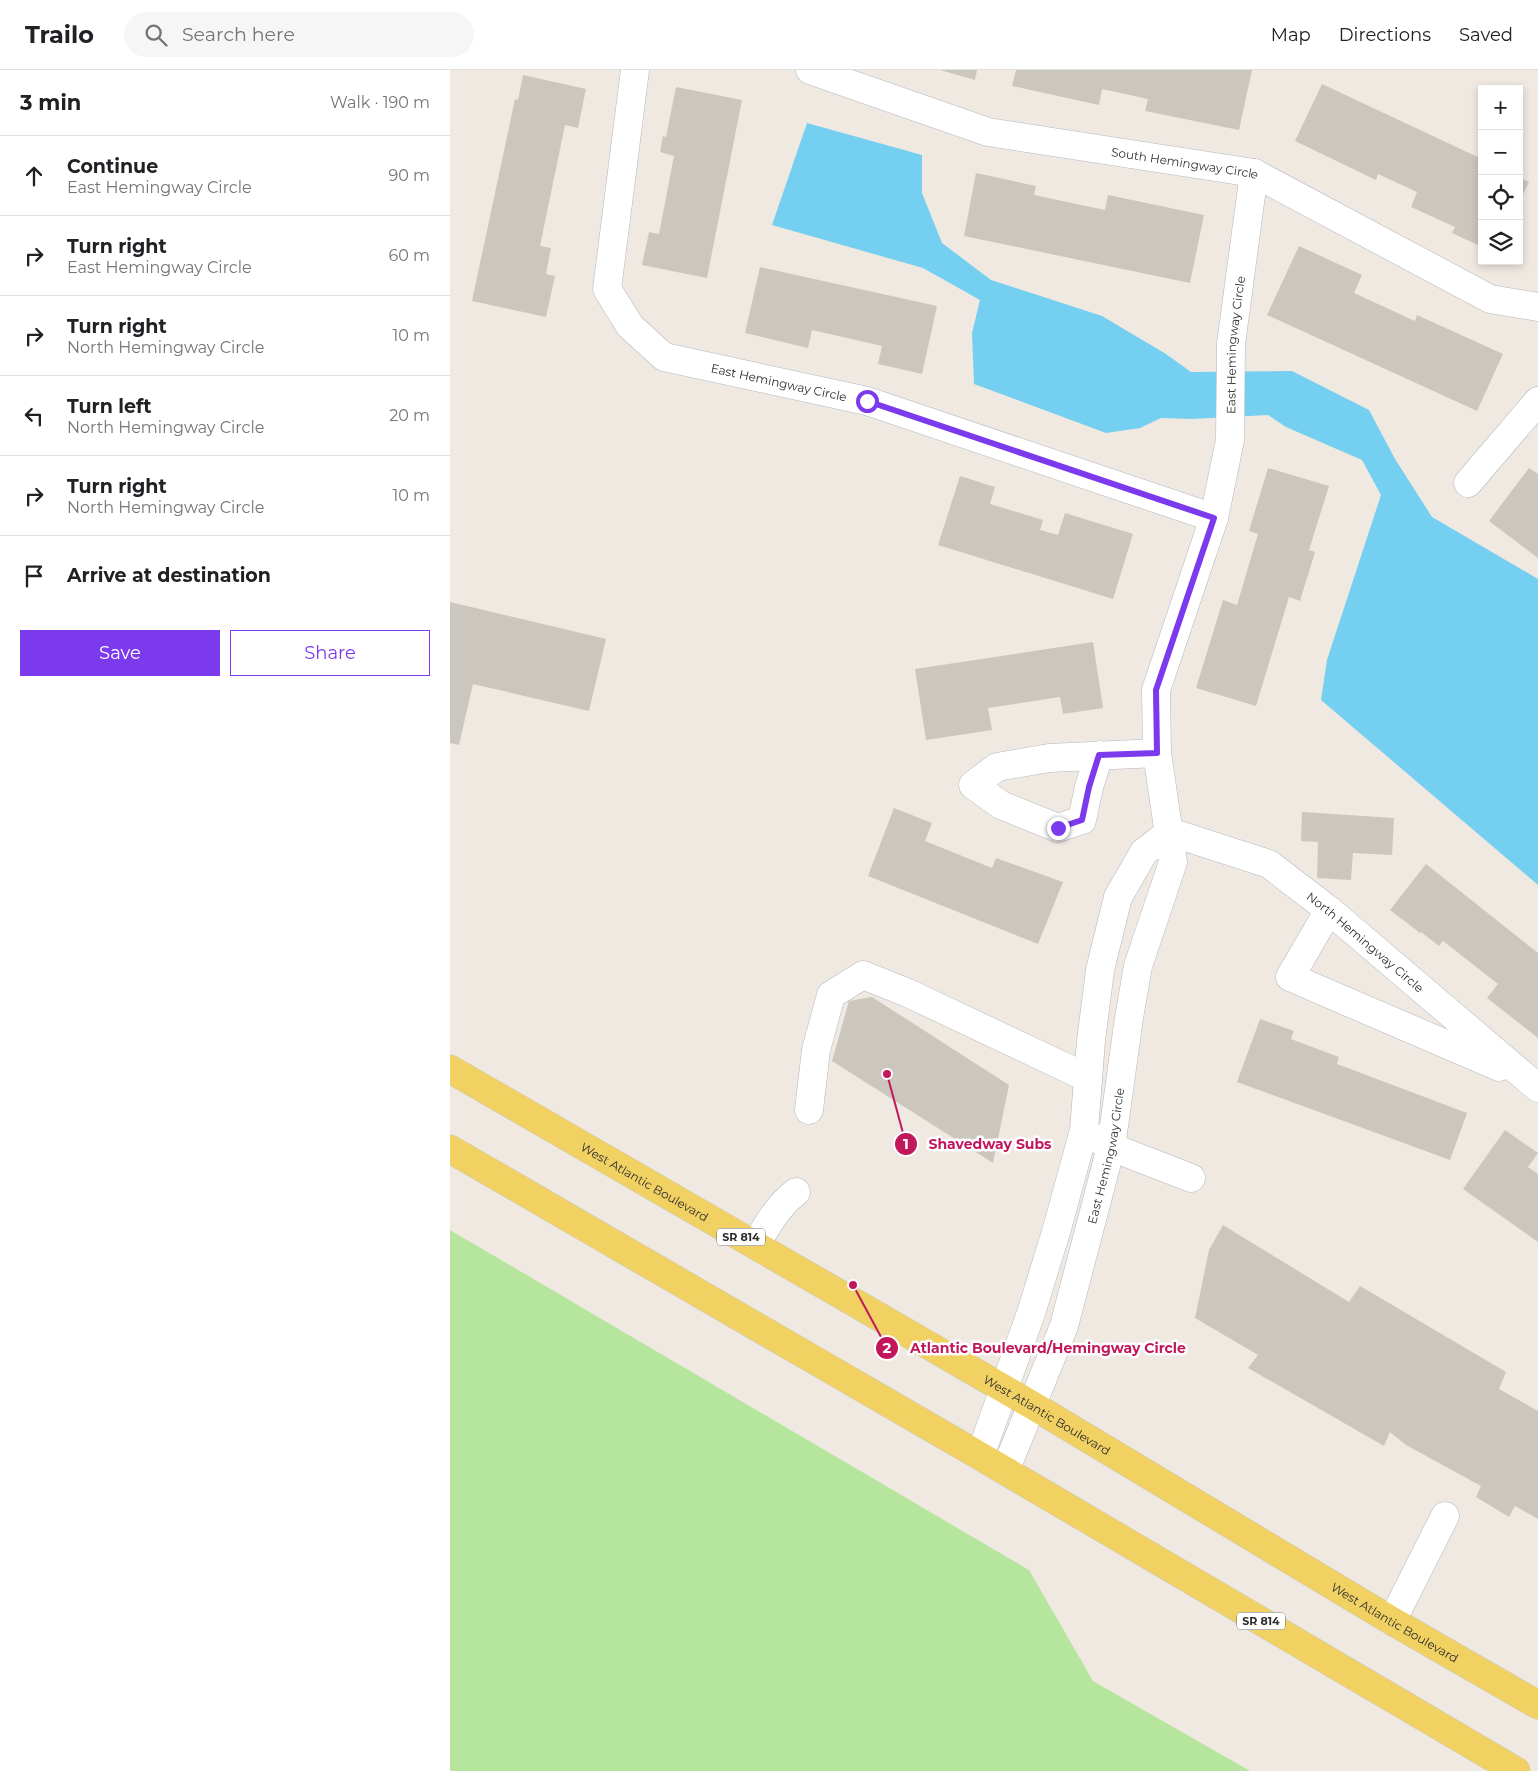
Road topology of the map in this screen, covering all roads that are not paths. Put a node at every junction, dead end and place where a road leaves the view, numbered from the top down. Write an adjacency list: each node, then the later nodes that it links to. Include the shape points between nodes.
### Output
1 (636, 70): 7 (street, East Hemingway Circle, via 607,289 630,326 664,357 867,401)
2 (810, 70): 3 (street, South Hemingway Circle, via 988,132)
3 (1254, 172): 4 (street, South Hemingway Circle, via 1490,299); 7 (street, East Hemingway Circle, via 1231,344 1230,440)
4 (1538, 308)
5 (1538, 401): 6 (street)
6 (1468, 484)
7 (1214, 518): 8 (street, East Hemingway Circle, via 1156,690)
8 (1157, 753): 9 (street); 10 (street, East Hemingway Circle)
9 (1099, 755)
10 (1170, 832): 11 (street, North Hemingway Circle, via 1269,864); 13 (street, via 1144,852 1118,897 1100,970); 17 (street, East Hemingway Circle, via 1173,862 1138,966)
11 (1329, 910): 14 (street, North Hemingway Circle); 14 (street, via 1290,977)
12 (450, 1069): 21 (main road, West Atlantic Boulevard / SR 814)
13 (1088, 1078): 15 (street, via 863,975 831,995 816,1050); 16 (street)
14 (1531, 1082)
15 (810, 1110)
16 (1084, 1130): 17 (street); 22 (street, via 1056,1232)
17 (1111, 1147): 19 (street); 23 (street, East Hemingway Circle, via 1064,1326)
18 (450, 1149): 24 (main road, SR 814)
19 (1191, 1178)
20 (796, 1192): 21 (street, via 784,1201)
21 (756, 1245): 22 (main road, West Atlantic Boulevard / SR 814)
22 (1004, 1390): 23 (main road, West Atlantic Boulevard / SR 814); 24 (street)
23 (1032, 1406): 25 (street, East Hemingway Circle); 27 (main road, West Atlantic Boulevard / SR 814)
24 (980, 1456): 25 (main road, SR 814)
25 (1006, 1471): 29 (main road, SR 814)
26 (1445, 1516): 27 (street)
27 (1392, 1621): 28 (main road, West Atlantic Boulevard / SR 814)
28 (1538, 1705)
29 (1516, 1771)

